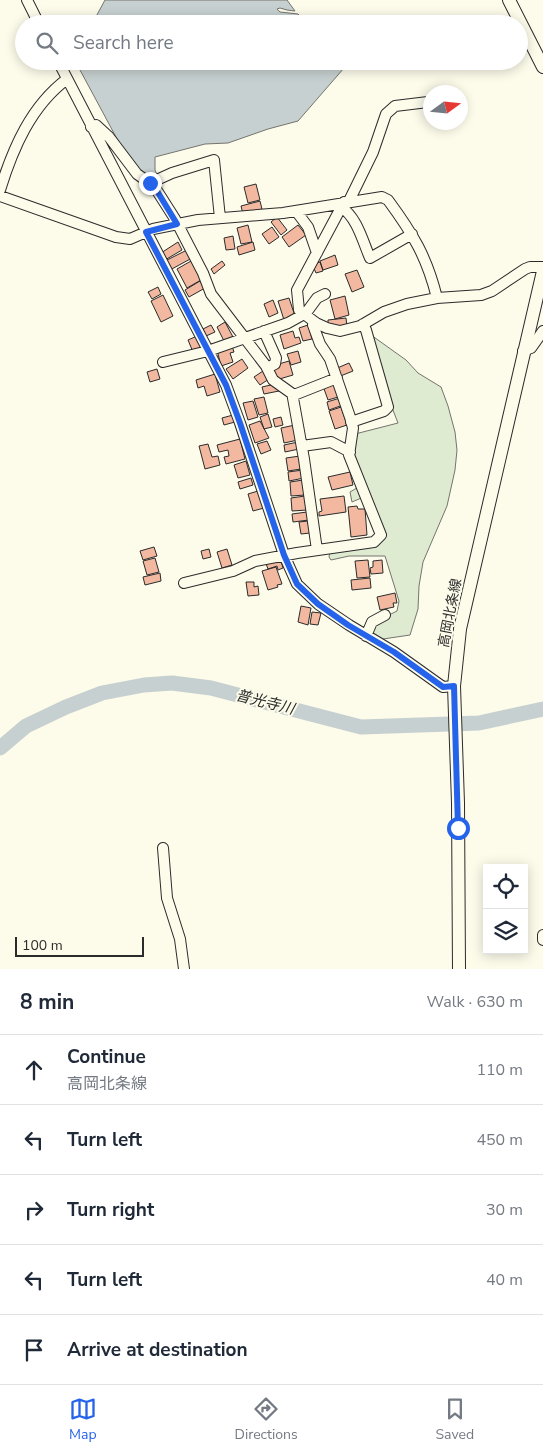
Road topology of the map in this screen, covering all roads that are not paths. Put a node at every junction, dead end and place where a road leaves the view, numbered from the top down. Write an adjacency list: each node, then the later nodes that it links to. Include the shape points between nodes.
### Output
1 (27, 0): 3 (street)
2 (508, 0): 4 (main road)
3 (34, 15)
4 (516, 15)
5 (528, 38): 6 (main road)
6 (543, 67)
7 (62, 70): 8 (street)
8 (67, 79): 10 (street); 12 (street, via 40,105 21,133)
9 (423, 103): 14 (street, via 395,106 386,114 373,152)
10 (91, 127): 11 (street, via 96,125 109,137 137,174); 18 (street)
11 (150, 183): 16 (street, via 214,160); 17 (street)
12 (0, 190)
13 (0, 196): 18 (street, via 116,237 130,239)
14 (345, 203): 15 (street); 19 (street, via 382,197 388,200); 19 (street, via 370,258); 20 (street)
15 (296, 211): 16 (street); 20 (street, via 308,226)
16 (220, 218): 17 (street)
17 (177, 224): 18 (street); 30 (street, via 203,273 210,294)
18 (146, 232): 31 (street)
19 (412, 234): 24 (street, via 426,259)
20 (317, 253): 25 (street, via 297,290 299,310)
21 (543, 267): 24 (street, via 525,269 481,295)
22 (543, 271): 32 (main road, 高岡北条線)
23 (325, 294): 25 (street, via 317,298)
24 (437, 298): 27 (street, via 384,312)
25 (304, 314): 26 (street); 28 (street)
26 (315, 322): 27 (street, via 340,331); 35 (street, via 313,325 320,344 330,359)
27 (363, 324): 37 (street, via 388,407 384,412)
28 (264, 331): 30 (street); 34 (street, via 276,358 275,364)
29 (543, 331): 32 (street, via 531,348)
30 (244, 338): 31 (street); 34 (street)
31 (208, 351): 33 (street); 41 (street, via 226,385)
32 (523, 351): 45 (main road, 高岡北条線, via 460,629)
33 (163, 362)
34 (267, 368): 36 (street, via 273,380)
35 (336, 378): 36 (street); 37 (street)
36 (294, 395): 38 (street)
37 (351, 422): 39 (street)
38 (302, 446): 39 (street, via 331,442); 40 (street)
39 (350, 452): 40 (street, via 381,535 374,542)
40 (317, 550): 41 (street)
41 (284, 555): 42 (street); 44 (street, via 297,584 306,594)
42 (184, 583)
43 (385, 615): 44 (street, via 372,622)
44 (366, 636): 45 (street, via 443,687)
45 (454, 686): 50 (main road, 高岡北条線)
46 (164, 848): 49 (street, via 166,892 180,939)
47 (543, 935): 48 (street)
48 (543, 940)
49 (184, 969)
50 (459, 969)

